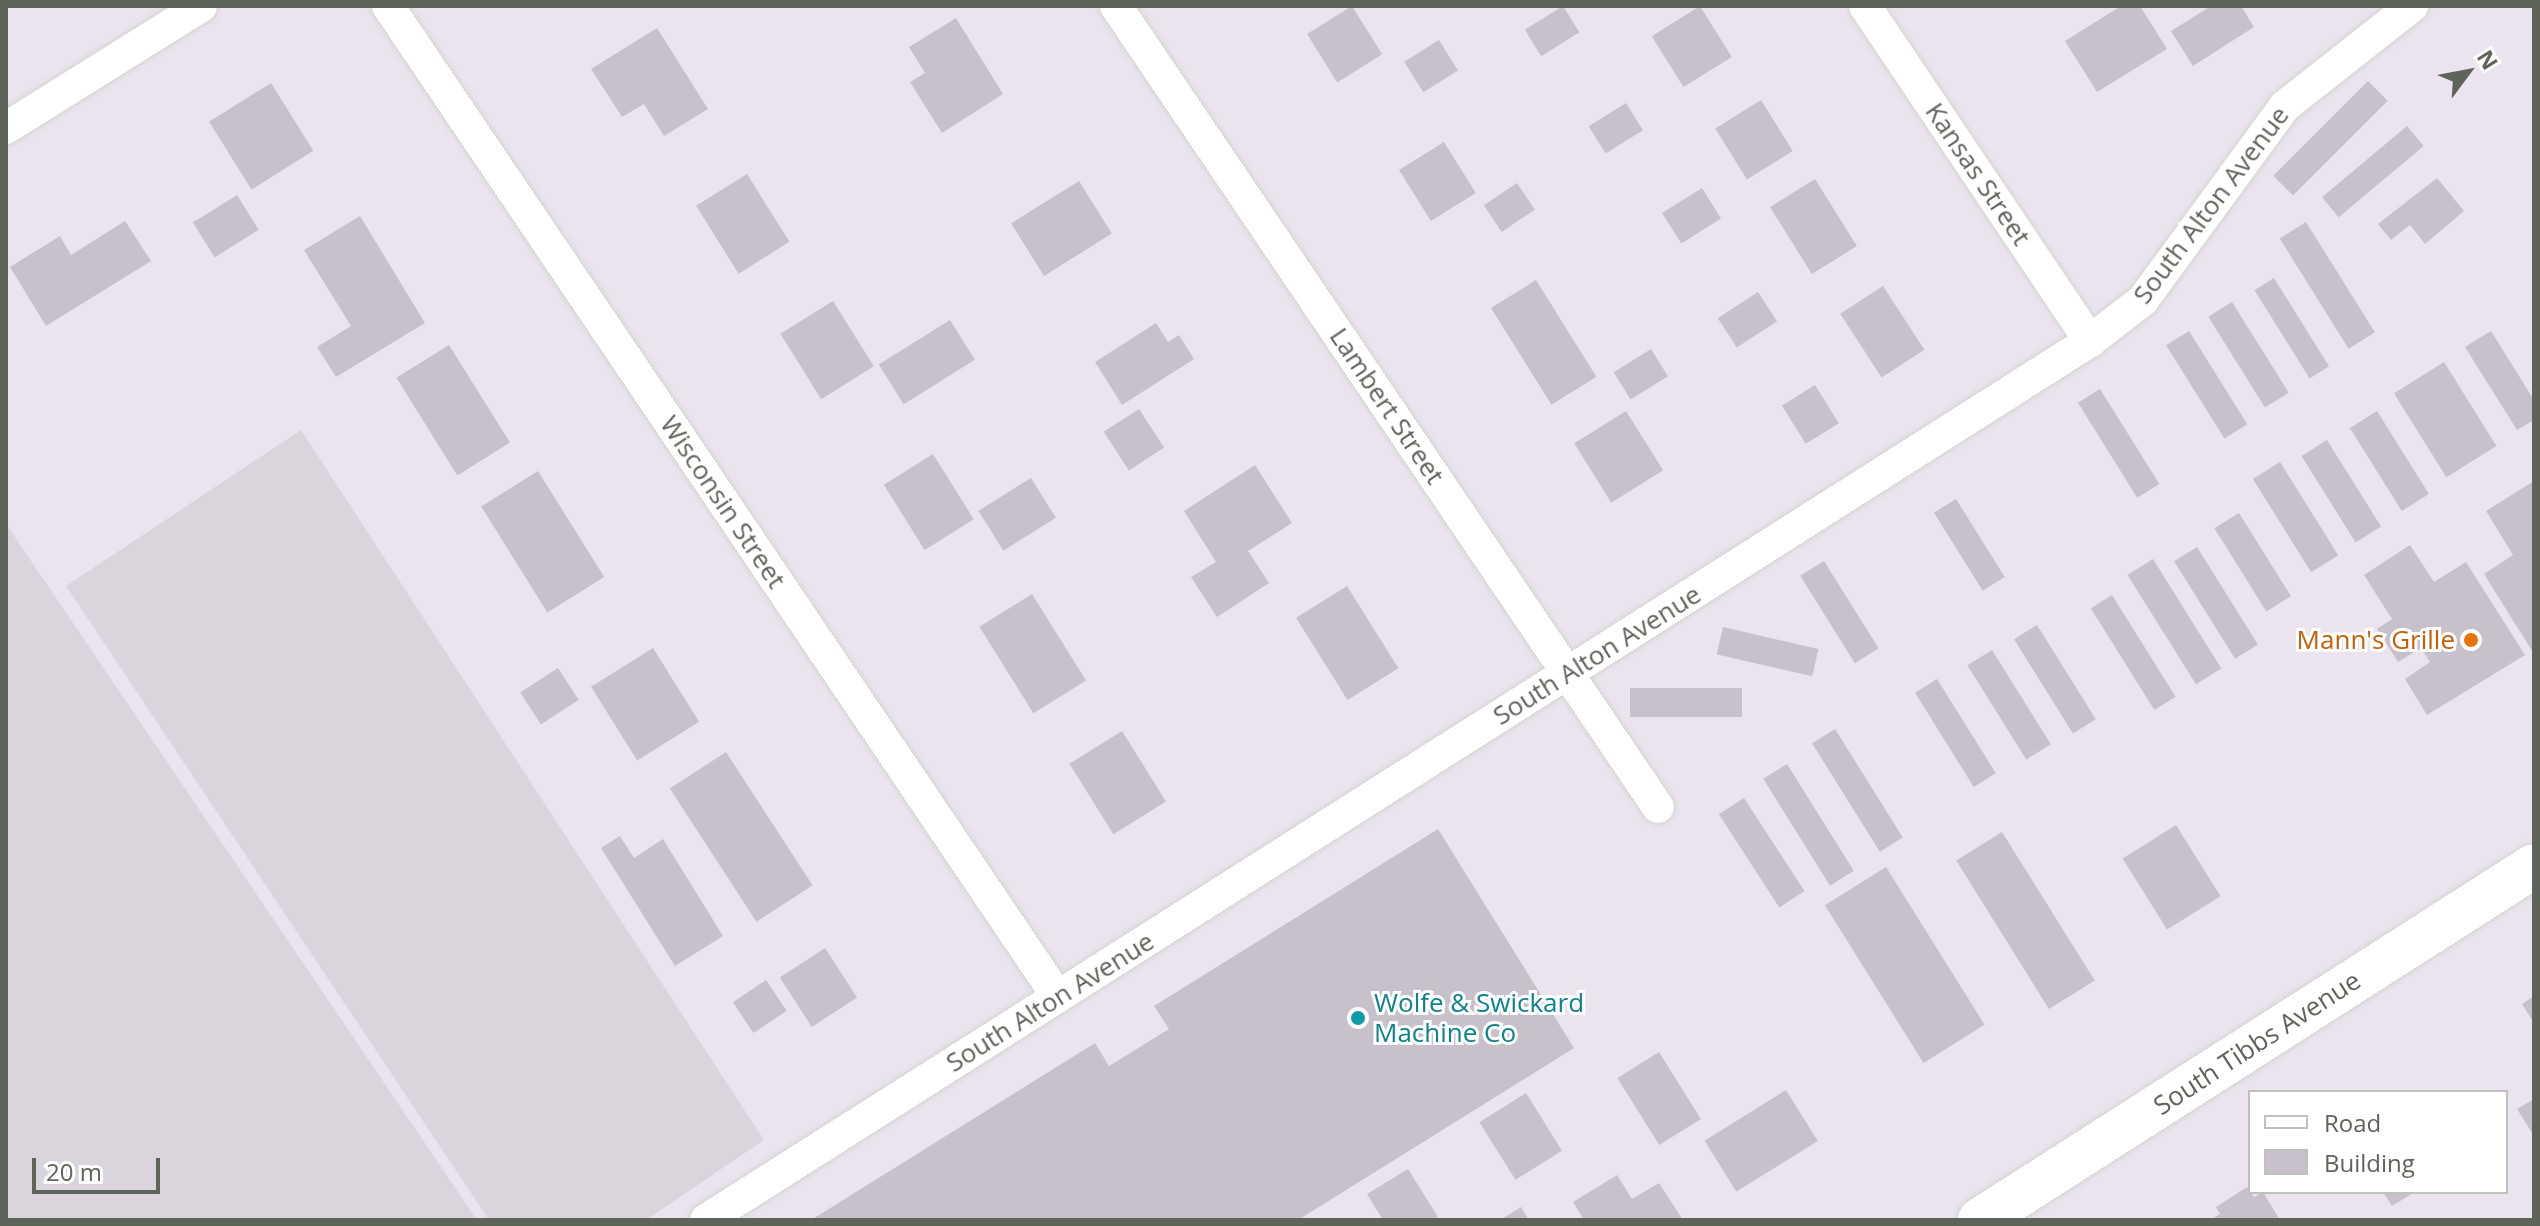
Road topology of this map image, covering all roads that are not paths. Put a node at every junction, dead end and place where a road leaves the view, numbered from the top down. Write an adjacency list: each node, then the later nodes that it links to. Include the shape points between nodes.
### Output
1 (201, 6): 6 (street)
2 (388, 6): 11 (street, Wisconsin Street)
3 (1116, 6): 8 (street, Lambert Street)
4 (1865, 6): 7 (street, Kansas Street)
5 (2412, 6): 7 (street, South Alton Avenue, via 2285,106 2143,300)
6 (6, 128)
7 (2090, 341): 8 (street, South Alton Avenue)
8 (1567, 674): 9 (street, Lambert Street); 11 (street, South Alton Avenue)
9 (1658, 807)
10 (2534, 866): 13 (main road, South Tibbs Avenue)
11 (1058, 997): 12 (street, South Alton Avenue)
12 (706, 1220)
13 (1980, 1220)

